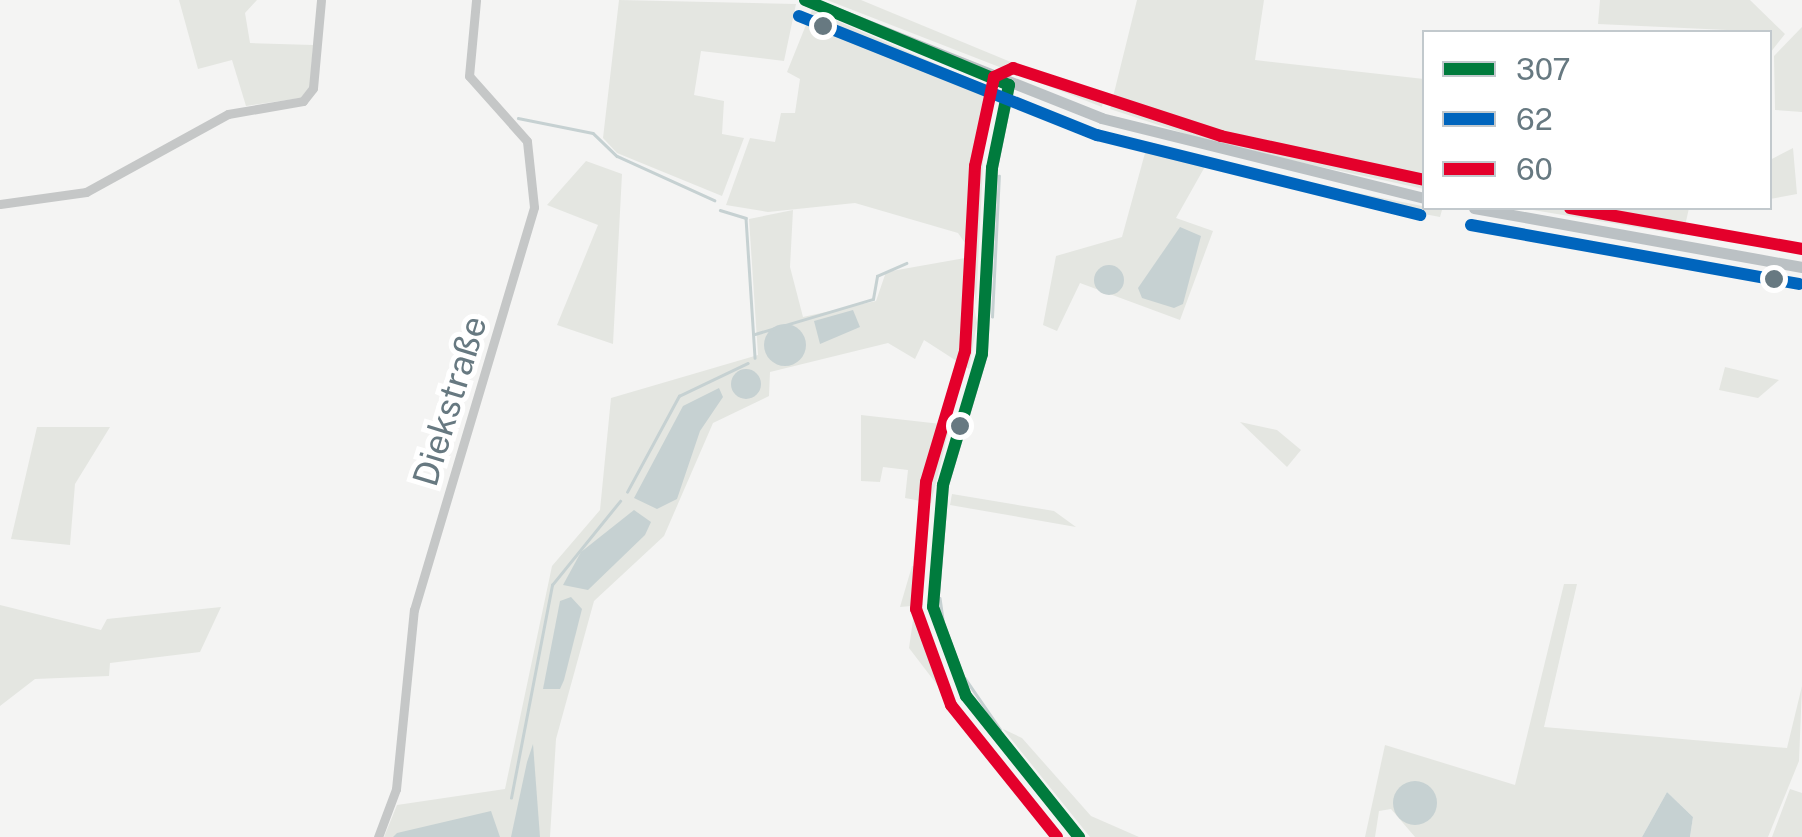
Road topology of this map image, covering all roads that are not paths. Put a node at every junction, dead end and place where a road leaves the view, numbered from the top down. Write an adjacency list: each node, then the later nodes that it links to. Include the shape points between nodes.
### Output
1 (321, 0): 6 (street, via 308,97 211,121 86,192)
2 (476, 0): 9 (street, Diekstraße, via 469,76 526,141 534,207 414,610 396,789)
3 (805, 0): 4 (main road)
4 (1009, 86): 5 (main road, via 1216,153); 10 (main road, via 992,168 982,354 943,485 934,607 966,696)
5 (1422, 198)
6 (0, 204)
7 (1485, 210): 8 (main road)
8 (1802, 267)
9 (378, 837)
10 (1078, 837)

